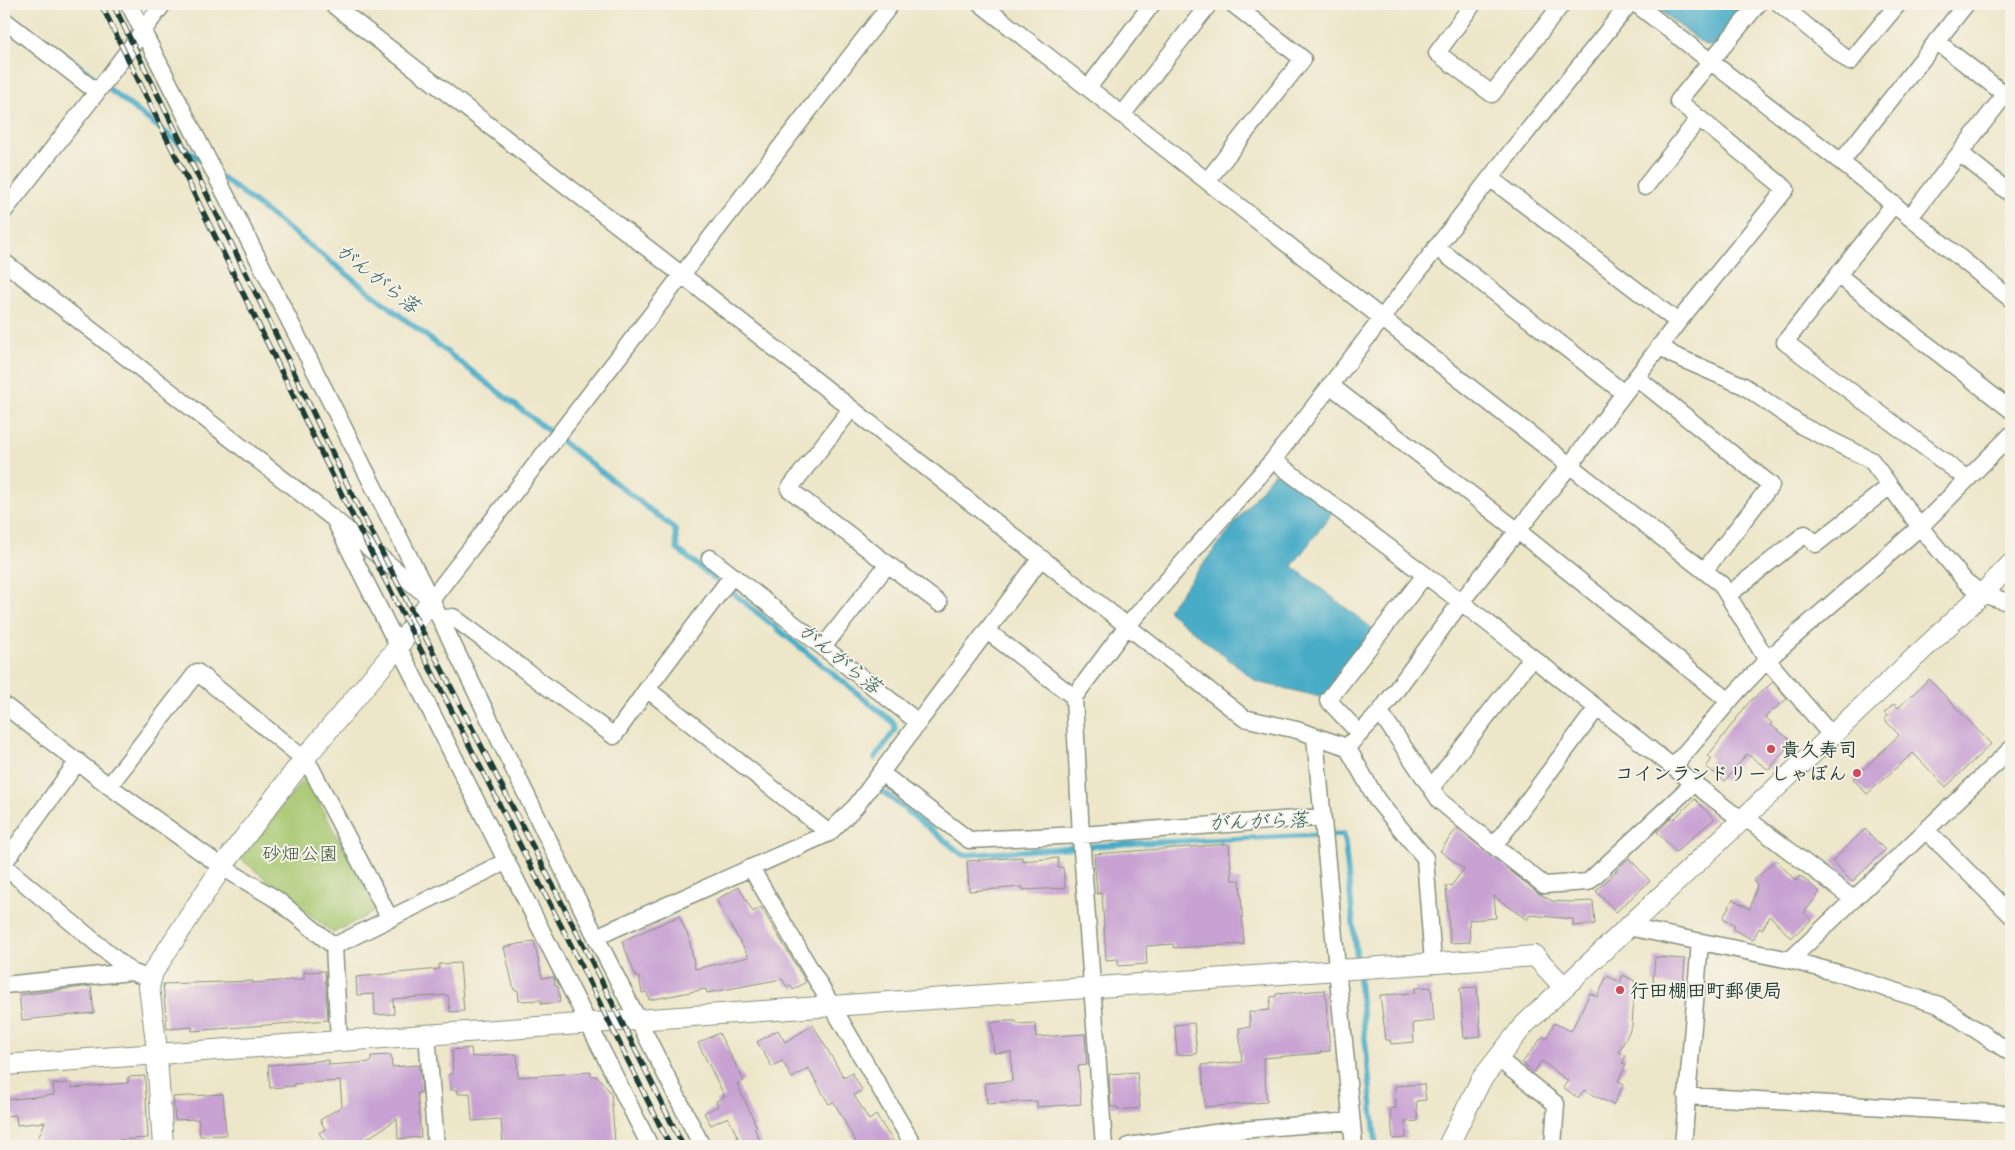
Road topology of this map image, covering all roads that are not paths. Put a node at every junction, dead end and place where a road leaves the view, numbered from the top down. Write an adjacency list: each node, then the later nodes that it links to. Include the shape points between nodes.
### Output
1 (129, 4): 18 (street)
2 (163, 4): 18 (street)
3 (332, 4): 37 (street)
4 (891, 4): 37 (street)
5 (981, 4): 21 (street)
6 (1152, 4): 21 (street)
7 (1210, 4): 24 (street)
8 (1233, 4): 29 (street, via 1303,59)
9 (1472, 4): 10 (street, via 1437,53 1492,94)
10 (1562, 4)
11 (1629, 4): 28 (street)
12 (1636, 4): 20 (street)
13 (1758, 4): 20 (street)
14 (1780, 4): 15 (street, via 1850,62)
15 (1898, 4)
16 (1966, 4): 19 (street)
17 (4, 20): 22 (street)
18 (142, 31): 22 (street); 65 (street)
19 (1936, 42): 23 (street); 27 (street)
20 (1710, 62): 25 (street, via 1678,101); 27 (street)
21 (1088, 88): 24 (street)
22 (97, 92): 33 (street)
23 (2009, 94): 26 (street)
24 (1122, 115): 29 (street)
25 (1699, 118): 30 (street); 41 (street, via 1786,188)
26 (1960, 153): 31 (street); 34 (street)
27 (1842, 162): 32 (street)
28 (1490, 178): 35 (street); 41 (street)
29 (1207, 182): 40 (street)
30 (1645, 187)
31 (2011, 194)
32 (1894, 204): 34 (street); 38 (street)
33 (4, 211)
34 (1910, 217): 39 (street)
35 (1436, 247): 40 (street); 45 (street)
36 (4, 262): 53 (street)
37 (682, 275): 46 (street); 65 (street)
38 (1838, 275): 47 (street); 51 (street, via 1785,342)
39 (2011, 299)
40 (1381, 318): 44 (street); 50 (street)
41 (1678, 322): 42 (street)
42 (1660, 345): 43 (street); 52 (street, via 1673,355 1744,386 1802,426 1871,460)
43 (1636, 377): 45 (street); 60 (street, via 1771,485)
44 (1330, 385): 49 (street); 55 (street)
45 (1624, 393): 50 (street)
46 (851, 409): 57 (street); 58 (street, via 789,489)
47 (2011, 410)
48 (2011, 435): 51 (street)
49 (1273, 460): 61 (street); 70 (street)
50 (1570, 464): 55 (street); 60 (street)
51 (1967, 479): 54 (street)
52 (1890, 486): 54 (street); 64 (street, via 1816,544 1805,534)
53 (334, 519): 65 (street); 72 (street)
54 (1920, 528): 63 (street, via 1965,581); 75 (street)
55 (1518, 531): 66 (street); 78 (street)
56 (710, 558): 62 (street)
57 (1041, 558): 70 (street); 71 (street)
58 (888, 564): 67 (street); 73 (street)
59 (2011, 564): 63 (street)
60 (1704, 571): 64 (street, via 1721,584)
61 (1424, 575): 66 (street); 83 (street, via 1328,700)
62 (732, 576): 73 (street); 76 (street)
63 (1982, 594): 68 (street); 84 (street)
64 (1728, 595): 75 (street)
65 (431, 600): 69 (street); 72 (street)
66 (1462, 602): 74 (street); 81 (street)
67 (939, 603)
68 (2011, 603)
69 (441, 619): 76 (street, via 453,617 614,736); 109 (street)
70 (1127, 626): 77 (street); 85 (street, via 1244,718)
71 (987, 632): 77 (street); 82 (street)
72 (398, 647): 88 (street); 101 (street)
73 (823, 647): 82 (street)
74 (1532, 658): 80 (street); 94 (street)
75 (1767, 660): 78 (street); 84 (street)
76 (647, 689): 98 (street)
77 (1074, 697): 99 (street)
78 (1729, 701): 90 (street)
79 (4, 705): 89 (street)
80 (1597, 708): 90 (street); 100 (street)
81 (1380, 712): 83 (street); 94 (street)
82 (918, 722): 91 (street)
83 (1360, 734): 86 (street)
84 (1832, 736): 96 (street)
85 (1314, 737): 86 (street); 95 (street)
86 (1347, 747): 113 (street, via 1377,800 1425,858)
87 (2011, 750): 97 (street)
88 (304, 759): 93 (street, via 197,672); 103 (street); 107 (street)
89 (78, 761): 93 (street); 102 (street)
90 (1674, 766): 92 (street)
91 (881, 773): 98 (street, via 856,806); 99 (street, via 969,840)
92 (1694, 782): 96 (street); 100 (street, via 1588,882 1544,885)
93 (109, 786): 103 (street)
94 (1431, 788): 100 (street, via 1440,801)
95 (1322, 817): 99 (street); 114 (street)
96 (1743, 819): 105 (street); 108 (street)
97 (1926, 830): 105 (street); 106 (street)
98 (829, 833): 104 (street)
99 (1081, 836): 118 (street)
100 (1494, 846)
101 (507, 861): 107 (street); 122 (street)
102 (4, 864): 115 (street)
103 (222, 867): 111 (street, via 276,900); 116 (street)
104 (751, 868): 109 (street); 120 (street)
105 (1854, 899): 112 (street)
106 (2011, 915)
107 (390, 919): 111 (street)
108 (1628, 927): 110 (street); 119 (street)
109 (596, 937): 121 (street)
110 (1700, 942): 112 (street); 129 (street)
111 (334, 946): 124 (street)
112 (1790, 960): 125 (street, via 1939,1005)
113 (1433, 963): 114 (street); 119 (street, via 1535,956)
114 (1350, 969): 118 (street); 131 (street)
115 (131, 972): 116 (street); 117 (street)
116 (150, 979): 126 (street)
117 (4, 985)
118 (1092, 987): 120 (street); 138 (street)
119 (1557, 994): 127 (street, via 1523,1026)
120 (832, 1006): 121 (street); 137 (street)
121 (638, 1020): 122 (street); 136 (street)
122 (588, 1023): 123 (street); 135 (street)
123 (428, 1034): 124 (street); 134 (street)
124 (339, 1041): 126 (street)
125 (2011, 1052)
126 (156, 1054): 128 (street); 133 (street)
127 (1497, 1058): 141 (street, via 1481,1080); 142 (street, via 1556,1104)
128 (4, 1065)
129 (1686, 1096): 130 (street); 143 (street)
130 (2011, 1114)
131 (1351, 1121): 132 (street); 140 (street)
132 (1229, 1138): 139 (street)
133 (163, 1146)
134 (436, 1146)
135 (650, 1146)
136 (702, 1146)
137 (914, 1146)
138 (1104, 1146)
139 (1129, 1146)
140 (1354, 1146)
141 (1448, 1146)
142 (1553, 1146)
143 (1683, 1146)

